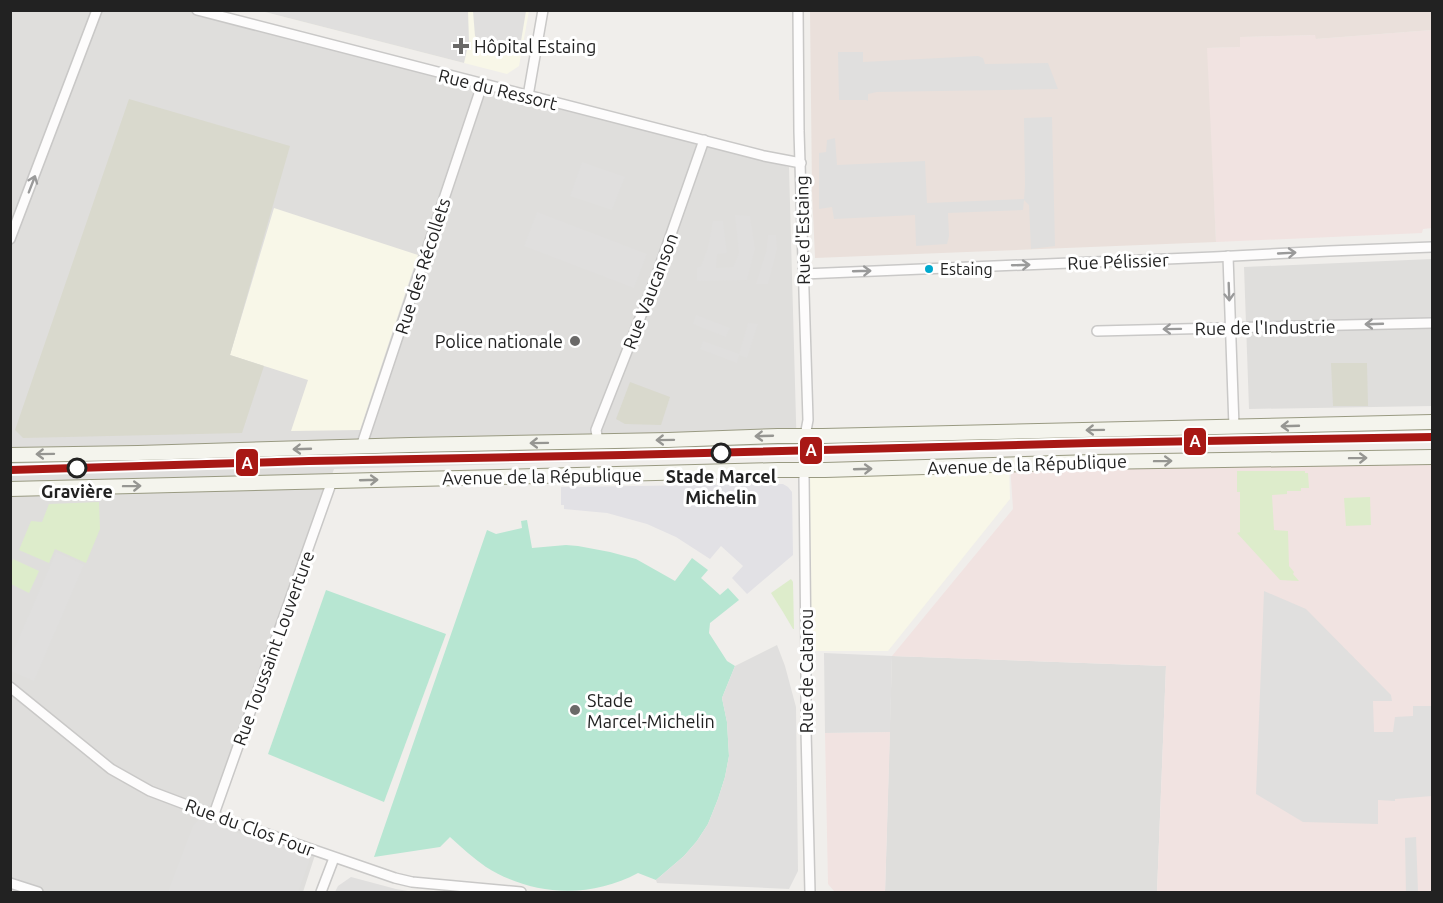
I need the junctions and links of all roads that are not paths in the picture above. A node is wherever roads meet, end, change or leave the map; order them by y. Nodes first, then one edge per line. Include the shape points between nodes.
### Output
1 (97, 10) edge
2 (197, 10) edge
3 (543, 10) edge
4 (798, 10) edge
5 (482, 85) junction
6 (528, 96) junction
7 (704, 141) junction
8 (801, 163) junction
9 (10, 239) edge
10 (1432, 247) edge
11 (1228, 256) junction
12 (803, 274) junction
13 (1432, 323) edge
14 (1230, 328) junction
15 (1097, 331) dead end
16 (1432, 422) edge
17 (1234, 427) junction
18 (598, 441) junction
19 (805, 443) junction
20 (361, 447) junction
21 (10, 455) edge
22 (1432, 457) edge
23 (805, 470) junction
24 (332, 481) junction
25 (10, 489) edge
26 (10, 687) edge
27 (214, 814) junction
28 (334, 858) junction
29 (10, 884) edge
30 (37, 892) edge
31 (321, 892) edge
32 (521, 892) edge
33 (810, 892) edge

9 -> 1 street
2 - 5 street, Rue du Ressort
3 - 6 street
4 - 8 street, Rue d'Estaing
5 - 6 street, Rue du Ressort
5 - 20 street, Rue des Récollets
6 - 7 street, Rue du Ressort
7 - 8 street, Rue du Ressort
7 - 18 street, Rue Vaucanson via 596,429
8 - 12 street, Rue d'Estaing
11 -> 10 street, Rue Pélissier
12 -> 11 street, Rue Pélissier
11 -> 14 street
12 - 19 street, Rue d'Estaing via 808,420
13 -> 14 street, Rue de l'Industrie
14 -> 15 street, Rue de l'Industrie
14 - 17 street
16 -> 17 main road, Avenue de la République
17 -> 19 main road, Avenue de la République
19 -> 18 main road, Avenue de la République
18 -> 20 main road, Avenue de la République
19 - 23 street, Rue de Catarou
20 -> 21 main road, Avenue de la République
23 -> 22 main road, Avenue de la République
24 -> 23 main road, Avenue de la République
23 - 33 street, Rue de Catarou
25 -> 24 main road, Avenue de la République
24 - 27 street, Rue Toussaint Louverture
26 - 27 street, Rue du Clos Four via 111,769 150,791
27 - 28 street, Rue du Clos Four
28 - 31 street
28 - 32 street, Rue du Clos Four via 412,882
29 - 30 street

